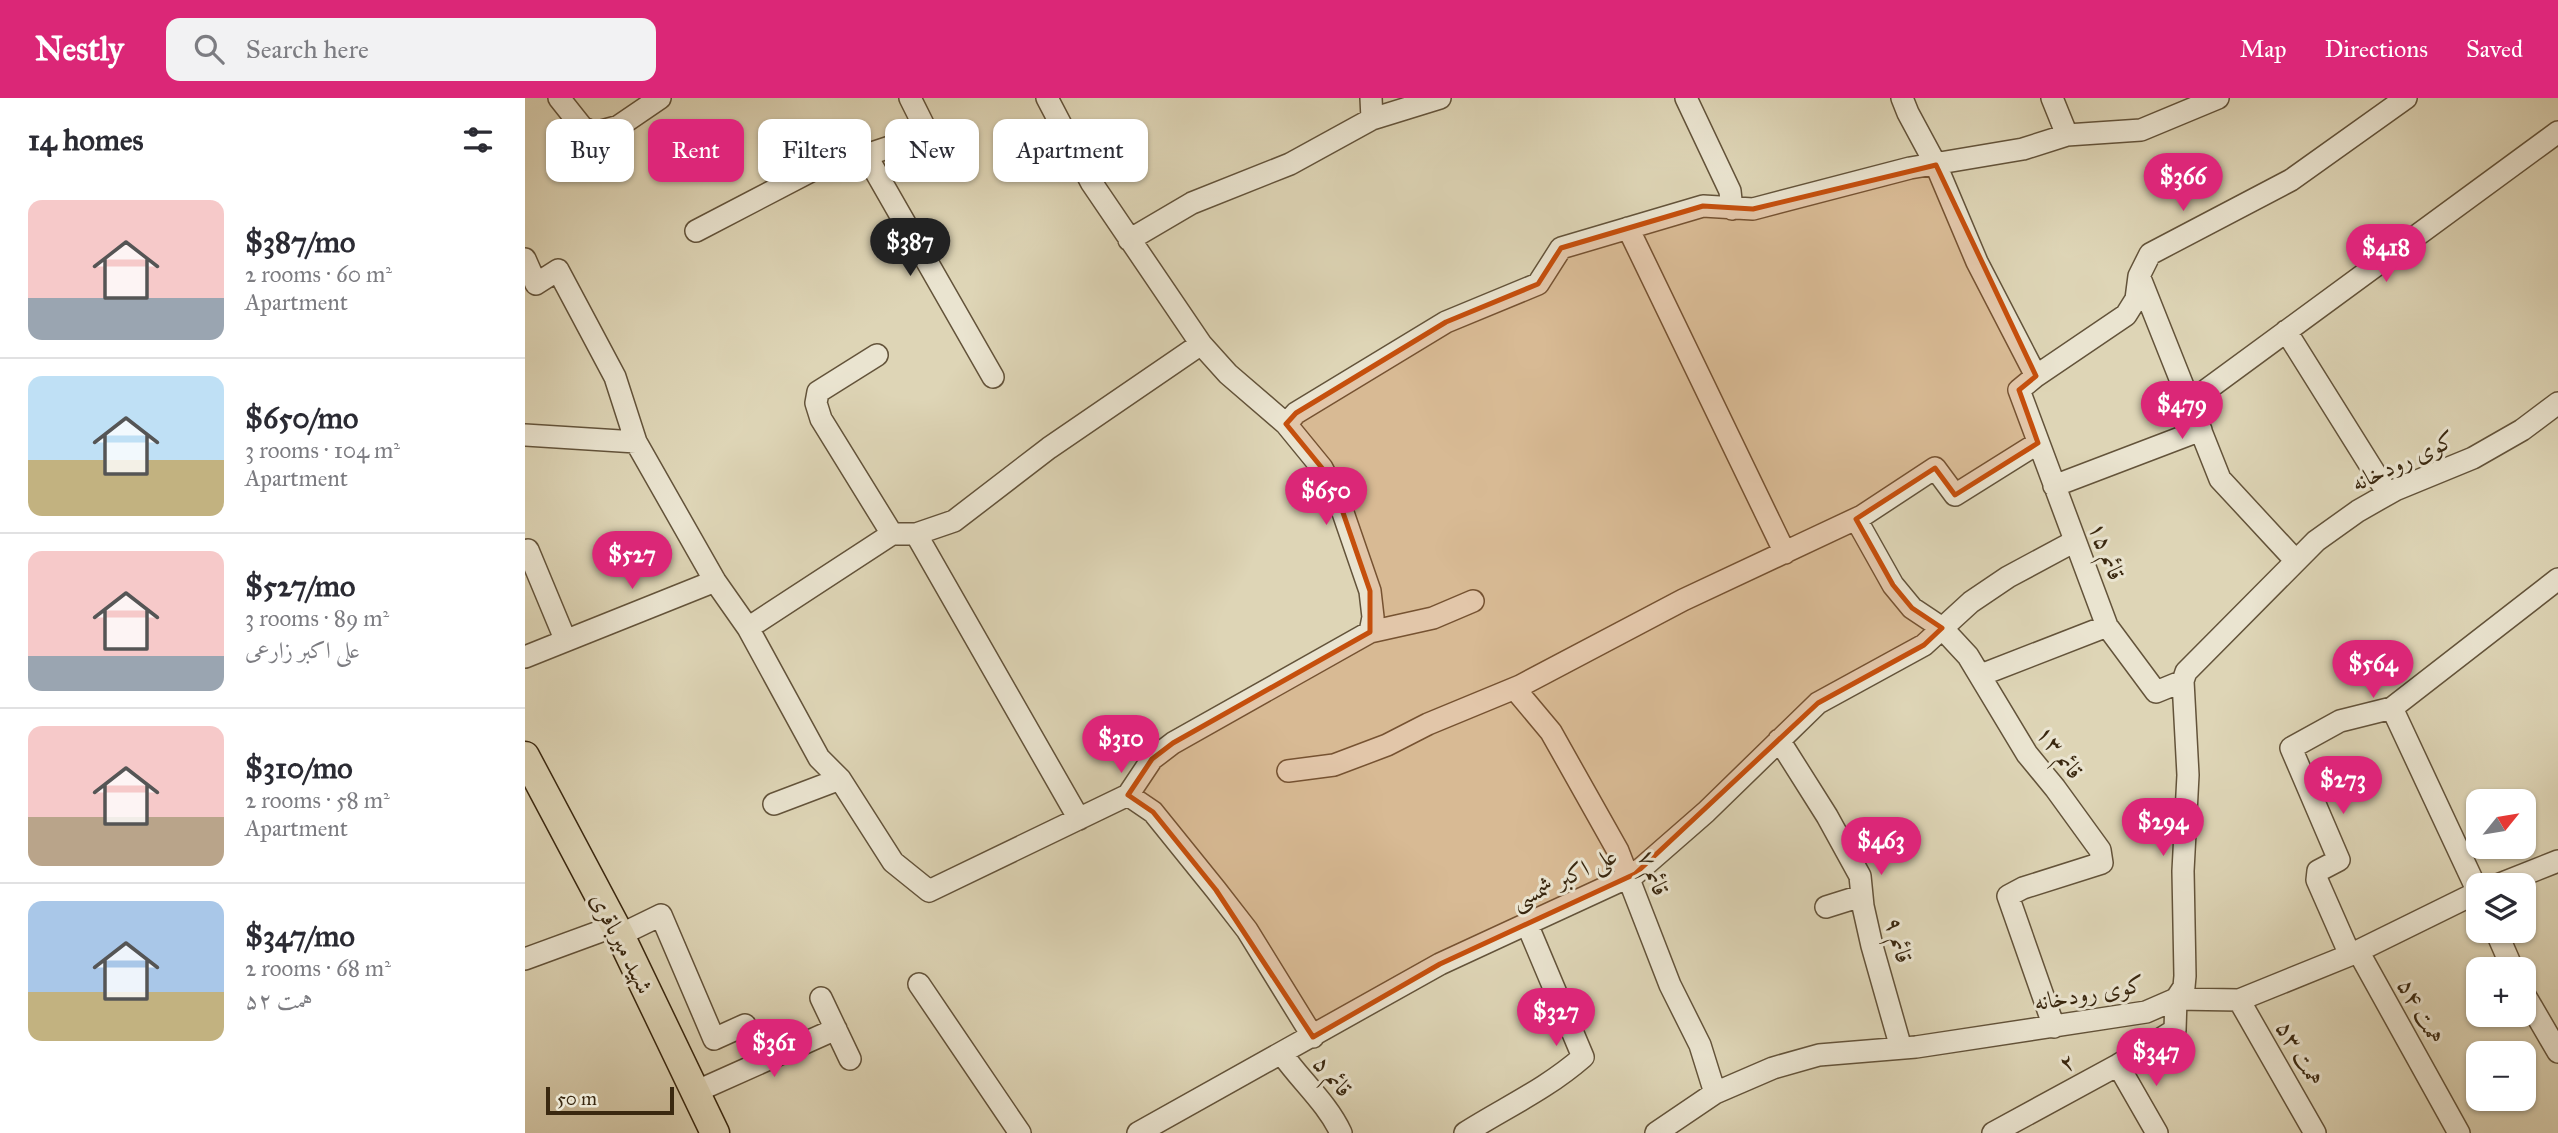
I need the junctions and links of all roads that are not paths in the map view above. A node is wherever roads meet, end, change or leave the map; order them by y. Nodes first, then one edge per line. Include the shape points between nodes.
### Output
1 (559, 98) edge
2 (660, 98) edge
3 (910, 98) edge
4 (1047, 98) edge
5 (1440, 98) edge
6 (1685, 98) edge
7 (1902, 98) edge
8 (2052, 98) edge
9 (2218, 98) edge
10 (2406, 98) edge
11 (1371, 109) edge
12 (2558, 132) edge
13 (2067, 135) junction
14 (871, 153) edge
15 (871, 164) edge
16 (1936, 165) junction
17 (791, 182) edge
18 (1732, 209) junction
19 (1628, 228) junction
20 (696, 231) dead end
21 (1129, 240) junction
22 (525, 259) edge
23 (2139, 276) junction
24 (2285, 331) junction
25 (1201, 344) junction
26 (877, 355) dead end
27 (2036, 376) junction
28 (993, 377) dead end
29 (2190, 402) junction
30 (2558, 403) edge
31 (1286, 424) junction
32 (2201, 430) junction
33 (525, 435) edge
34 (636, 442) junction
35 (2038, 443) junction
36 (2055, 486) junction
37 (2388, 494) junction
38 (1856, 519) junction
39 (893, 534) junction
40 (916, 534) junction
41 (2075, 541) junction
42 (528, 550) dead end
43 (1785, 553) junction
44 (2296, 561) junction
45 (2558, 579) edge
46 (715, 581) junction
47 (1473, 601) dead end
48 (2107, 626) junction
49 (748, 628) junction
50 (1942, 628) junction
51 (1370, 632) junction
52 (565, 639) junction
53 (525, 657) edge
54 (1980, 675) junction
55 (2183, 681) junction
56 (1515, 689) junction
57 (2392, 708) junction
58 (1779, 740) junction
59 (525, 756) edge
60 (1288, 771) dead end
61 (840, 779) junction
62 (1128, 795) junction
63 (774, 804) dead end
64 (1079, 819) junction
65 (2558, 861) edge
66 (2469, 873) edge
67 (2528, 873) edge
68 (1629, 877) junction
69 (1861, 896) junction
70 (2466, 898) edge
71 (1826, 908) dead end
72 (1527, 924) junction
73 (618, 931) junction
74 (2354, 953) junction
75 (525, 959) edge
76 (919, 984) dead end
77 (821, 998) dead end
78 (2176, 999) junction
79 (2239, 1000) junction
80 (2536, 1014) edge
81 (745, 1024) dead end
82 (2054, 1027) junction
83 (836, 1028) junction
84 (1313, 1037) junction
85 (1901, 1048) junction
86 (2558, 1052) edge
87 (1282, 1054) junction
88 (850, 1059) dead end
89 (2118, 1065) junction
90 (695, 1092) junction
91 (1715, 1093) junction
92 (1999, 1131) edge
93 (715, 1133) edge
94 (1020, 1133) edge
95 (1138, 1133) edge
96 (1341, 1133) edge
97 (1465, 1133) edge
98 (1656, 1133) edge
99 (2157, 1133) edge
100 (2315, 1133) edge
101 (2459, 1133) edge

1 - 2 street via 582,127 594,134 619,126
3 - 14 street via 926,130 920,138
4 - 21 street via 1091,183
5 - 11 street
6 - 18 street via 1730,191
7 - 16 street
8 - 13 street
9 - 13 street via 2141,130
10 - 23 street via 2291,180 2150,254
11 - 21 street via 1290,164 1192,203
12 - 24 street
13 - 16 street via 2022,149
15 - 28 street
16 - 18 street via 1753,209
16 - 27 street via 1977,262
17 - 20 street
18 - 19 street via 1703,206
19 - 31 street via 1560,248 1538,284 1446,322 1296,413
19 - 43 street
21 - 25 street
22 - 34 street via 536,284 558,270 615,377
23 - 27 street via 2136,299 2126,315
23 - 29 street
24 - 29 street
24 - 37 street
25 - 31 street
25 - 40 street via 954,521
26 - 39 street via 818,393 815,403
27 - 35 street, قائم ۱۵ via 2019,390
29 - 32 street
30 - 37 street, کوی رودخانه via 2473,458
31 - 51 street via 1322,468 1339,501 1370,591
32 - 36 street
32 - 44 street via 2220,479
33 - 34 street
34 - 46 street
35 - 36 street, قائم ۱۵
35 - 38 street via 1955,495 1935,468
36 - 41 street, قائم ۱۵
37 - 44 street, کوی رودخانه via 2316,541
38 - 43 street
38 - 50 street, قائم ۱۳ via 1893,585 1912,608
39 - 40 street
39 - 49 street
40 - 64 street
41 - 48 street, قائم ۱۵
41 - 50 street, علی اکبر شمسی via 2008,577
42 - 52 street
43 - 56 street via 1683,600
44 - 55 street, کوی رودخانه via 2186,672
45 - 57 street
46 - 49 street
46 - 52 street
47 - 51 street via 1433,618
48 - 54 street
48 - 55 street, قائم ۱۵ via 2156,692
49 - 61 street via 819,758
50 - 54 street, قائم ۱۳
50 - 58 street, علی اکبر شمسی via 1924,645 1818,702
51 - 62 street via 1173,743 1152,759
52 - 53 street
54 - 82 street, قائم ۱۳ via 2027,754 2100,850 2102,863 2008,896
55 - 78 street, کوی رودخانه via 2188,775 2183,871 2185,976
56 - 60 street via 1334,765
56 - 68 street, قائم ۷ via 1551,732
57 - 66 street
57 - 74 street, همت ۵۴ via 2340,721 2291,748 2339,860 2318,871 2317,880
58 - 68 street, علی اکبر شمسی via 1706,812
58 - 69 street, قائم ۹ via 1860,876
59 - 73 main road, شهید میرباقری
61 - 63 street
61 - 64 street via 893,862 929,891
62 - 64 street
62 - 84 street via 1153,813 1232,910
65 - 67 street
68 - 72 street, علی اکبر شمسی
68 - 91 street, قائم ۷ via 1670,985 1700,1045
69 - 71 street
69 - 85 street, قائم ۹
70 - 74 street
72 - 84 street, علی اکبر شمسی via 1440,964
72 - 97 street via 1583,1058 1559,1079
73 - 75 street
73 - 81 street via 661,915 714,1039
73 - 90 main road, شهید میرباقری
74 - 79 street
74 - 101 street, همت ۵۴
76 - 94 street
77 - 83 street
78 - 79 street
78 - 82 street, کوی رودخانه via 2146,1012
78 - 89 street, ۲ via 2175,1030
79 - 100 street, همت ۵۳
80 - 86 street
82 - 85 street, کوی رودخانه
83 - 88 street
83 - 90 street
84 - 87 street, علی اکبر شمسی
85 - 91 street, کوی رودخانه via 1819,1055 1773,1068
87 - 95 street, علی اکبر شمسی
87 - 96 street, قائم ۵ via 1332,1115
89 - 92 street, ۲
89 - 99 street
90 - 93 main road, شهید میرباقری
91 - 98 street, کوی رودخانه

